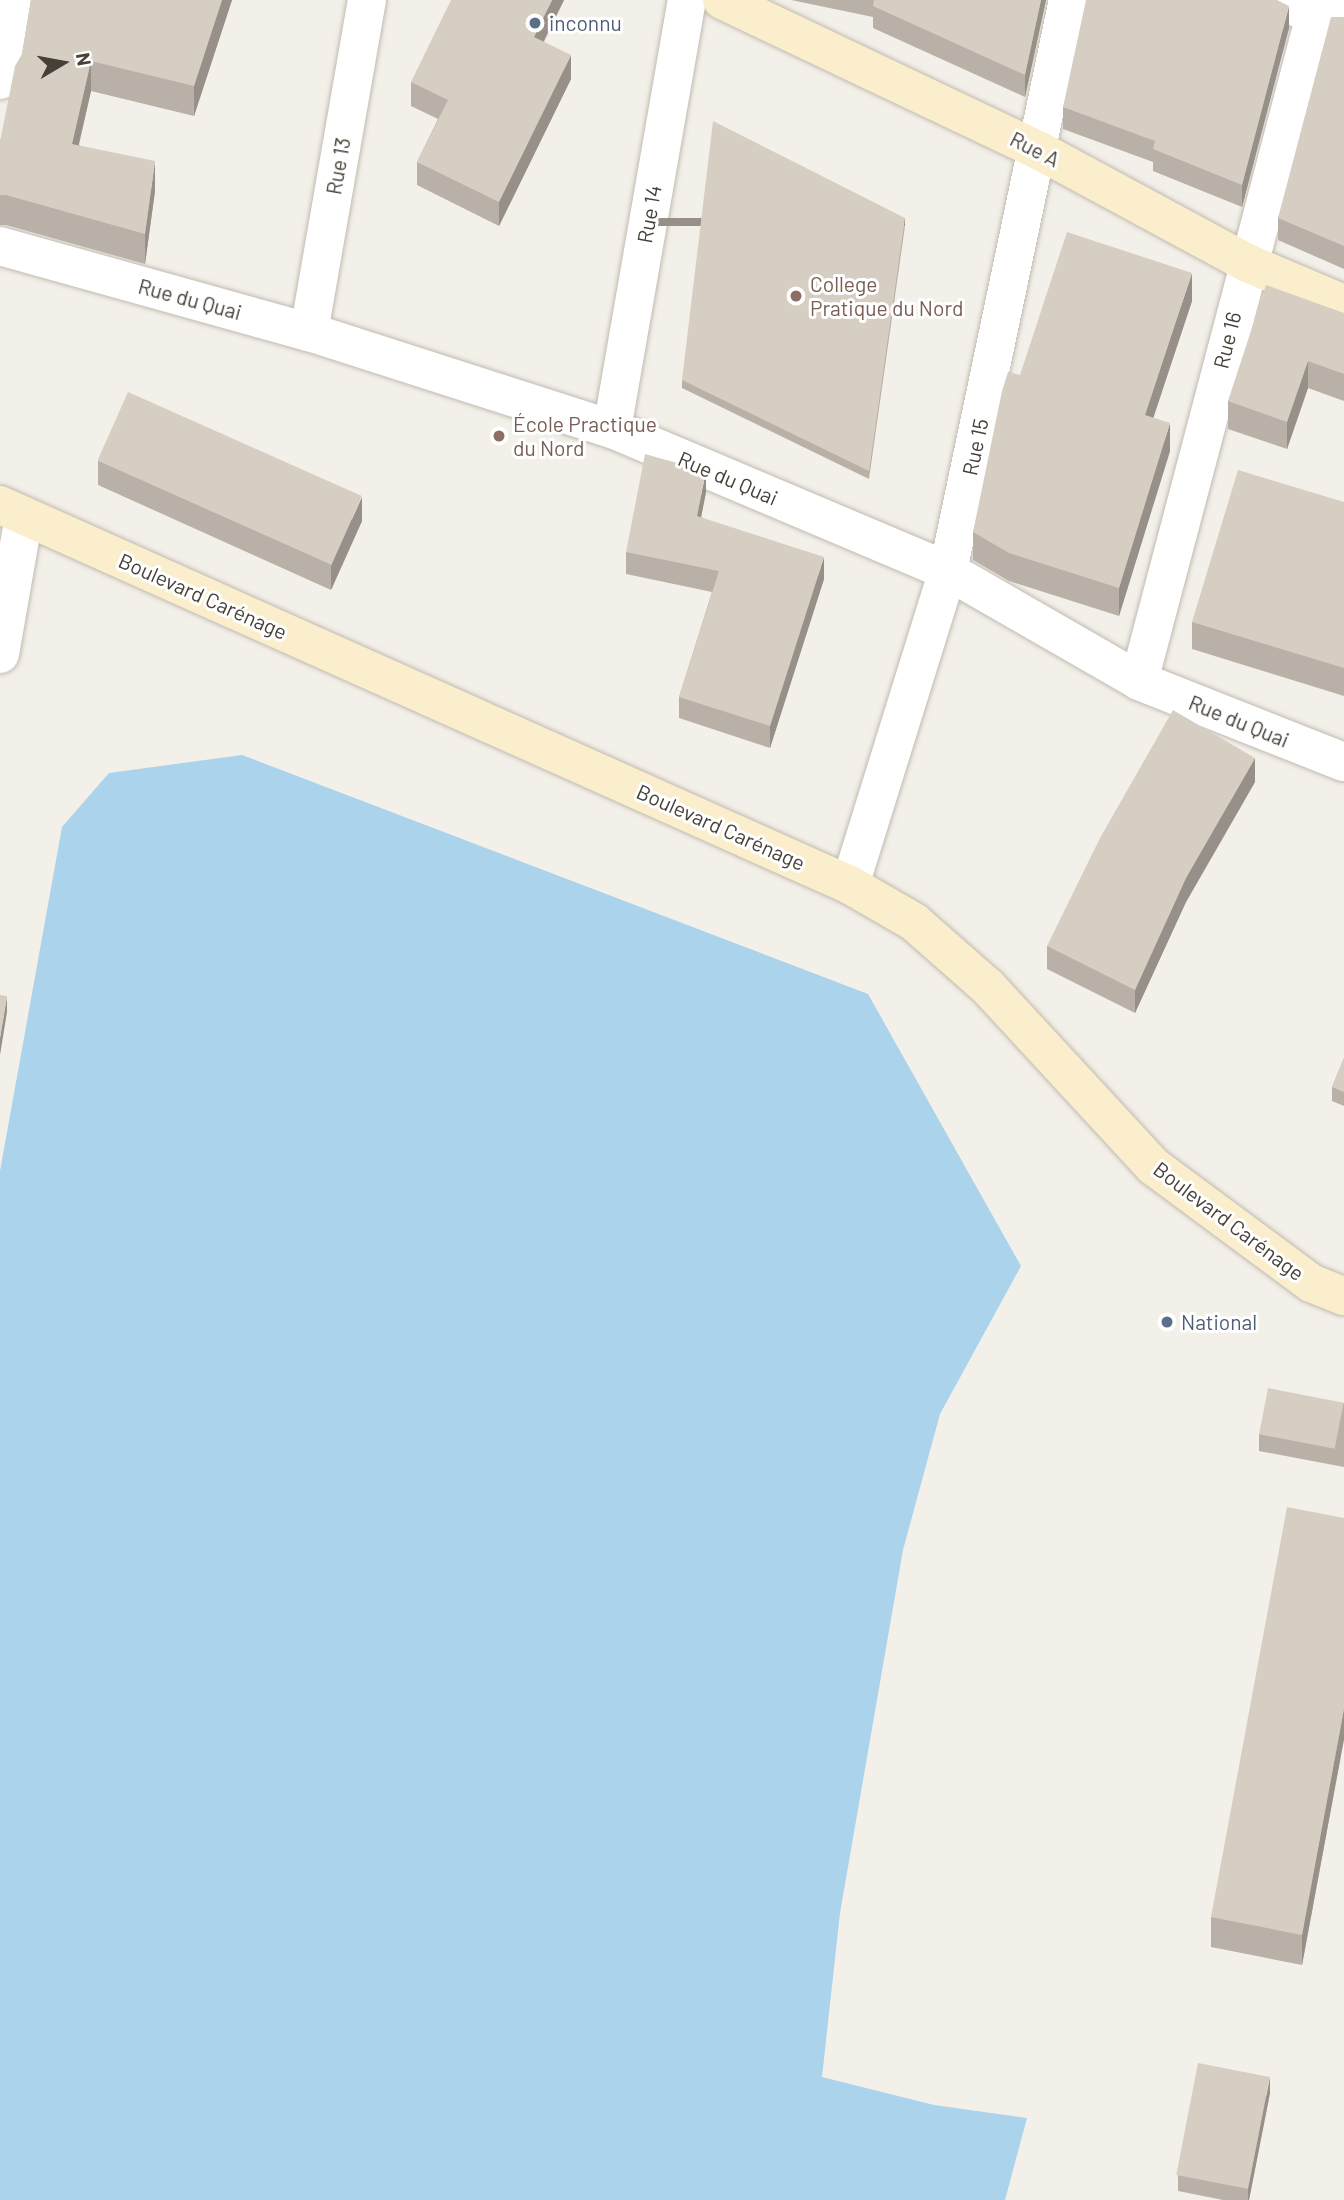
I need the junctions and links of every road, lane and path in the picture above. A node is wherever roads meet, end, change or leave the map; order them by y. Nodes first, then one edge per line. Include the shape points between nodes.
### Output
1 (15, 0) edge
2 (367, 0) edge
3 (687, 0) edge
4 (722, 0) edge
5 (1068, 0) edge
6 (1278, 0) edge
7 (1327, 12) edge
8 (0, 80) edge
9 (1040, 150) junction
10 (0, 246) edge
11 (1247, 263) junction
12 (1344, 304) edge
13 (309, 332) junction
14 (612, 429) junction
15 (12, 510) edge
16 (948, 571) junction
17 (0, 654) edge
18 (1139, 681) junction
19 (1344, 762) edge
20 (850, 885) junction
21 (1344, 1296) edge

1 - 8 street
2 - 13 street, Rue 13
3 - 14 street, Rue 14
4 - 9 street, Rue A
5 - 9 street, Rue 15
6 - 7 street
7 - 11 street, Rue 16
9 - 11 street, Rue A
9 - 16 street, Rue 15
10 - 13 street, Rue du Quai
11 - 12 street, Rue A
11 - 18 street, Rue 16
13 - 14 street, Rue du Quai
14 - 16 street, Rue du Quai
15 - 17 street
15 - 20 street, Boulevard Carénage
16 - 18 street, Rue du Quai
16 - 20 street, Rue 15
18 - 19 street, Rue du Quai
20 - 21 street, Boulevard Carénage via 914,922 988,987 1153,1166 1311,1283

